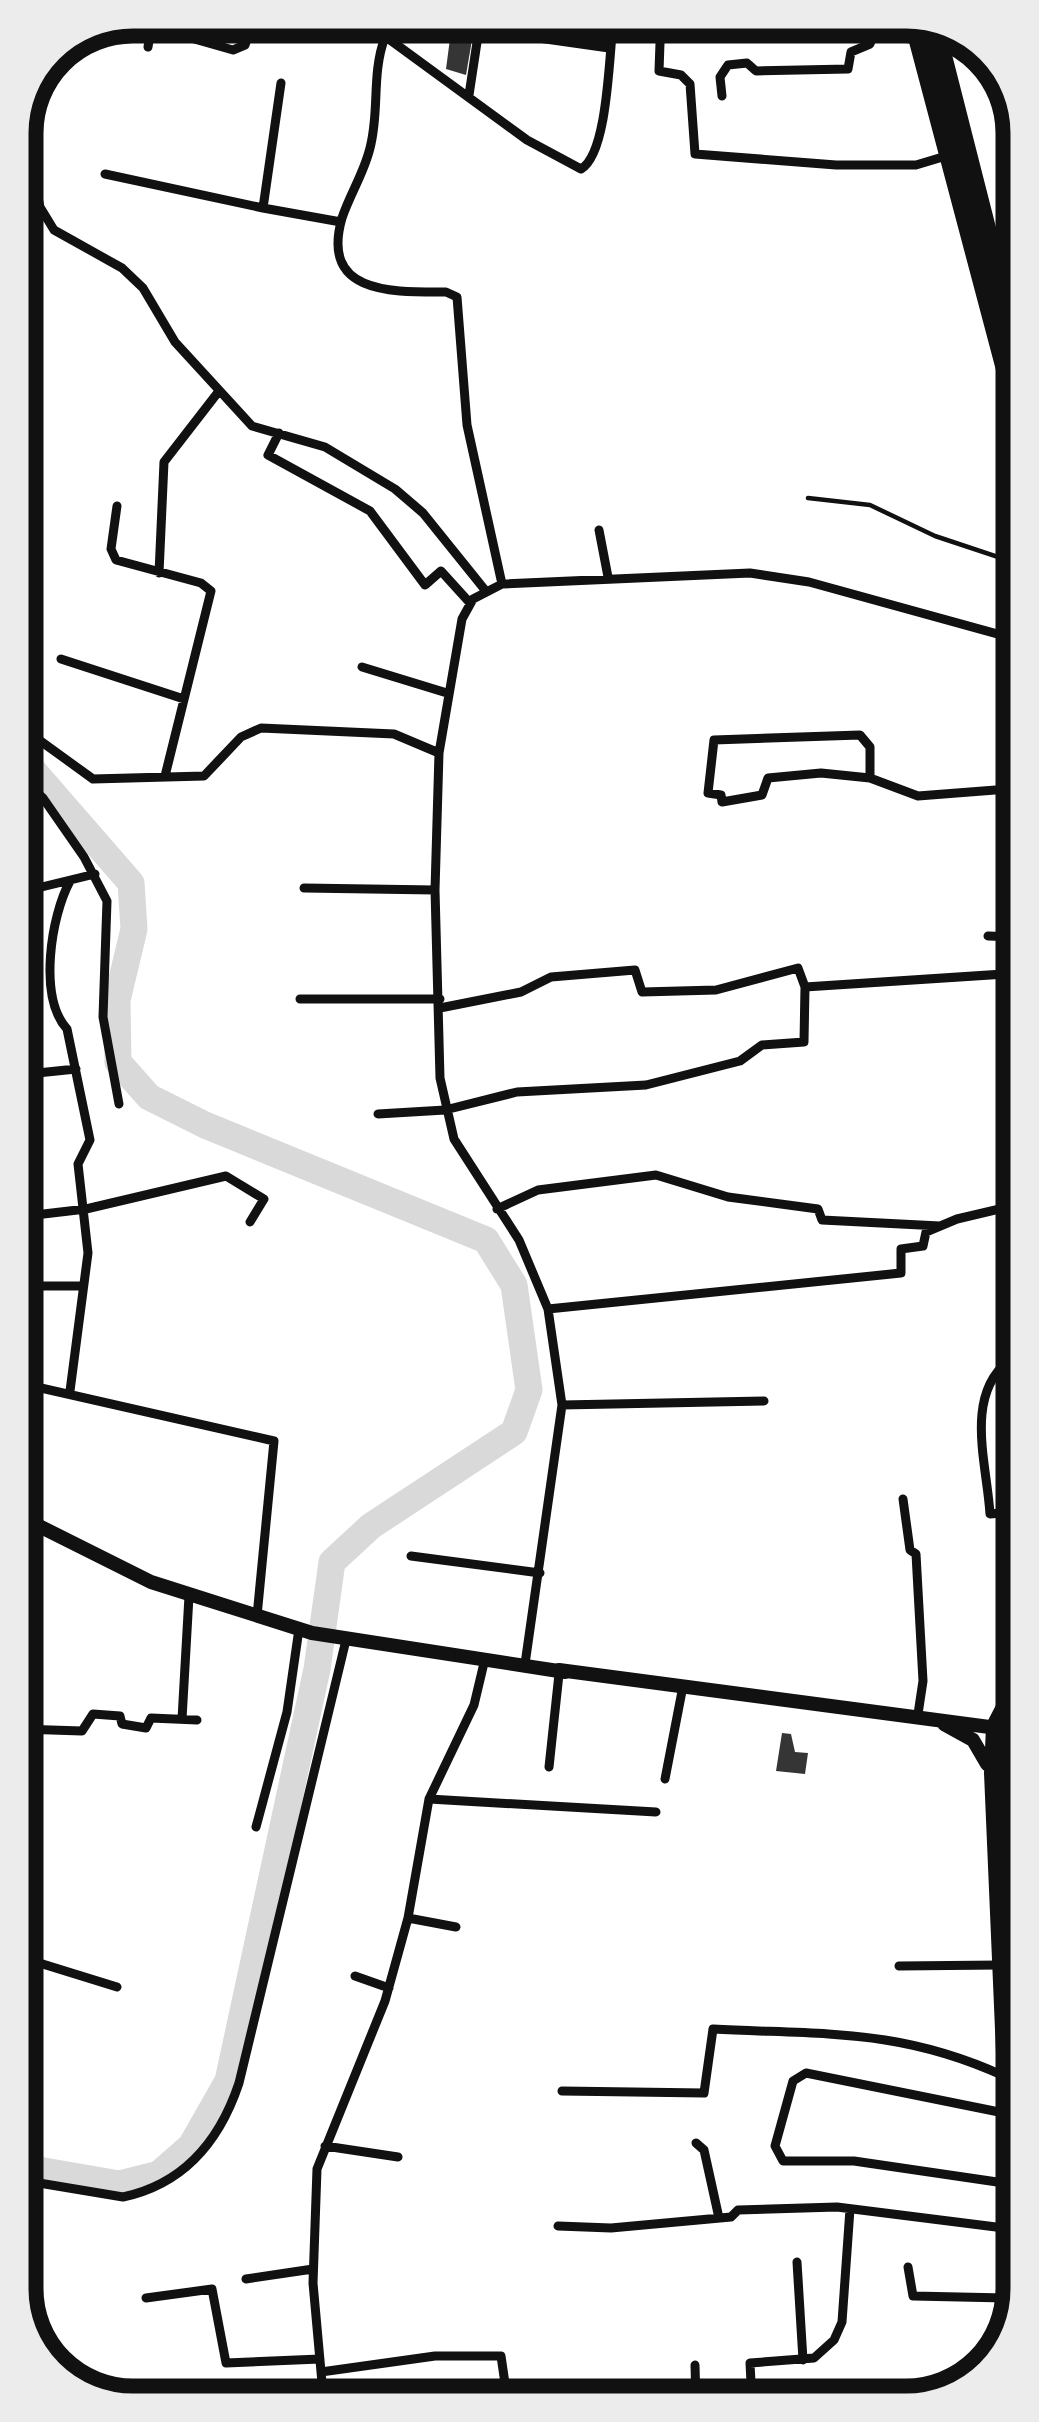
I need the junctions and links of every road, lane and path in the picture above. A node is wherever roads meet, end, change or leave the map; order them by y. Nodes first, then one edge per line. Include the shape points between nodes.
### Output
1 (531, 36) edge
2 (611, 36) edge
3 (660, 36) edge
4 (873, 36) edge
5 (915, 36) edge
6 (150, 37) edge
7 (190, 37) edge
8 (246, 37) edge
9 (385, 37) joint
10 (478, 37) edge
11 (927, 39) edge
12 (942, 43) edge
13 (148, 47) dead end
14 (610, 48) junction
15 (281, 83) dead end
16 (469, 95) junction
17 (722, 96) dead end
18 (946, 156) junction
19 (105, 174) dead end
20 (36, 189) edge
21 (263, 208) junction
22 (341, 222) junction
23 (1003, 283) edge
24 (1003, 329) edge
25 (1003, 373) edge
26 (219, 391) junction
27 (278, 434) junction
28 (808, 498) dead end
29 (117, 506) dead end
30 (598, 530) dead end
31 (1003, 559) edge
32 (159, 573) junction
33 (608, 577) junction
34 (502, 584) junction
35 (485, 590) junction
36 (470, 604) junction
37 (1003, 636) edge
38 (61, 659) dead end
39 (362, 667) dead end
40 (447, 693) junction
41 (184, 699) junction
42 (36, 738) edge
43 (439, 753) junction
44 (165, 776) junction
45 (870, 778) junction
46 (1003, 789) edge
47 (36, 792) edge
48 (95, 874) junction
49 (70, 881) junction
50 (304, 888) dead end
51 (36, 889) edge
52 (435, 890) junction
53 (988, 936) dead end
54 (1003, 936) edge
55 (1003, 974) edge
56 (805, 987) junction
57 (300, 999) dead end
58 (440, 1003) junction
59 (76, 1069) junction
60 (36, 1073) edge
61 (119, 1104) dead end
62 (446, 1110) junction
63 (378, 1114) dead end
64 (86, 1209) junction
65 (1003, 1209) edge
66 (497, 1213) junction
67 (36, 1215) edge
68 (250, 1222) dead end
69 (946, 1225) junction
70 (36, 1286) edge
71 (82, 1286) junction
72 (548, 1309) junction
73 (1003, 1369) edge
74 (36, 1386) edge
75 (70, 1391) junction
76 (764, 1402) dead end
77 (562, 1405) junction
78 (903, 1499) dead end
79 (1003, 1513) edge
80 (36, 1524) edge
81 (411, 1556) dead end
82 (540, 1574) junction
83 (189, 1596) junction
84 (257, 1616) junction
85 (305, 1631) junction
86 (343, 1640) junction
87 (480, 1662) junction
88 (525, 1664) junction
89 (562, 1673) junction
90 (682, 1686) junction
91 (738, 1693) junction
92 (1003, 1705) edge
93 (918, 1714) junction
94 (182, 1719) junction
95 (197, 1720) dead end
96 (992, 1726) junction
97 (1003, 1728) edge
98 (36, 1730) edge
99 (549, 1767) dead end
100 (991, 1773) junction
101 (665, 1779) dead end
102 (429, 1799) junction
103 (656, 1812) dead end
104 (256, 1827) dead end
105 (408, 1918) junction
106 (456, 1927) dead end
107 (36, 1962) edge
108 (1000, 1965) junction
109 (899, 1966) dead end
110 (355, 1976) dead end
111 (117, 1987) dead end
112 (389, 1988) junction
113 (1003, 2049) edge
114 (1003, 2077) edge
115 (562, 2092) dead end
116 (1003, 2113) edge
117 (696, 2143) dead end
118 (325, 2146) junction
119 (398, 2157) dead end
120 (36, 2182) edge
121 (1003, 2183) edge
122 (850, 2209) junction
123 (719, 2218) junction
124 (557, 2226) dead end
125 (1003, 2228) edge
126 (797, 2262) dead end
127 (908, 2267) dead end
128 (313, 2269) junction
129 (246, 2279) dead end
130 (146, 2298) dead end
131 (1002, 2298) edge
132 (320, 2359) junction
133 (805, 2359) junction
134 (695, 2366) dead end
135 (321, 2372) junction
136 (322, 2386) edge
137 (505, 2386) edge
138 (696, 2386) edge
139 (751, 2386) edge

1 - 14 street
2 - 14 street
3 - 18 street via 658,69 690,84 695,154 904,166
4 - 17 street via 851,52 848,69 728,64
5 - 18 main road
6 - 13 street
7 - 8 street via 241,49
9 - 16 street
9 - 22 street via 374,70 374,133
10 - 16 street
11 - 24 main road
12 - 23 main road
14 - 16 street via 586,167 527,140
15 - 21 street
18 - 25 main road
19 - 21 street
20 - 26 street via 54,230 122,268
21 - 22 street
22 - 34 street via 340,259 366,286 457,297 467,425
26 - 27 street via 252,425
26 - 32 street via 164,462
27 - 35 street via 325,447 395,489
27 - 36 street via 268,455 357,501 425,585 441,571
28 - 31 lane via 875,507
29 - 32 street via 113,557
30 - 33 street
32 - 41 street via 211,591
33 - 34 street
33 - 37 street via 750,573
34 - 35 street
35 - 36 street
36 - 40 street
38 - 41 street
39 - 40 street
40 - 43 street
41 - 44 street
42 - 44 street via 93,778
43 - 44 street via 394,734 261,728 238,739 206,776
43 - 52 street
45 - 45 street via 871,748 860,736 714,740 708,793 722,802 762,796 768,778 798,774
45 - 46 street via 910,795
47 - 48 street
48 - 49 street
48 - 61 street via 107,901 103,1017
49 - 51 street
49 - 59 street via 52,986
50 - 52 street
52 - 58 street
53 - 54 street
55 - 56 street
56 - 58 street via 798,968 713,990 642,992 634,970 550,977 521,992
56 - 62 street via 805,1041 762,1045 646,1085 518,1092
57 - 58 street
58 - 62 street
59 - 60 street
59 - 64 street via 91,1140 78,1164
62 - 63 street
62 - 66 street via 461,1154
64 - 67 street
64 - 68 street via 226,1176 264,1198
64 - 71 street
65 - 69 street
66 - 69 street via 538,1190 656,1175 728,1197 818,1209 822,1220
66 - 72 street via 519,1240
69 - 72 street via 926,1232 923,1246 901,1249 903,1273
70 - 71 street
71 - 75 street
72 - 77 street
73 - 79 street via 982,1402 990,1514
74 - 75 street
75 - 84 street via 274,1441
76 - 77 street
77 - 82 street
78 - 93 street via 923,1636
80 - 83 main road
81 - 82 street
82 - 88 street
83 - 84 main road
83 - 94 street
84 - 85 main road
85 - 86 main road
85 - 104 street
86 - 87 main road
86 - 120 street via 239,2083 218,2133 182,2173 137,2194
87 - 88 main road
87 - 89 main road
87 - 102 street via 474,1705
88 - 89 main road
89 - 90 main road
89 - 99 street
90 - 91 main road
90 - 101 street
91 - 93 main road
91 - 100 main road via 940,1723 973,1740
92 - 96 main road
93 - 96 main road
94 - 95 street
94 - 98 street via 148,1718 146,1728 93,1714 82,1731
96 - 97 main road
96 - 100 main road
100 - 108 main road
102 - 103 street
102 - 105 street
105 - 106 street
105 - 112 street
107 - 111 street
108 - 109 street
108 - 113 main road
110 - 112 street
112 - 118 street
114 - 115 street via 858,2032 713,2029 704,2093
116 - 121 street via 806,2074 793,2080 775,2146 783,2162 797,2165 854,2161
117 - 123 street
118 - 119 street
118 - 128 street via 313,2194
122 - 123 street via 738,2210
122 - 125 street
122 - 133 street via 839,2333
123 - 124 street
126 - 133 street
127 - 131 street via 913,2296
128 - 129 street
128 - 132 street
130 - 132 street via 214,2291 226,2362
132 - 135 street
133 - 139 street via 749,2365
134 - 138 street
135 - 136 street
135 - 137 street via 501,2356

